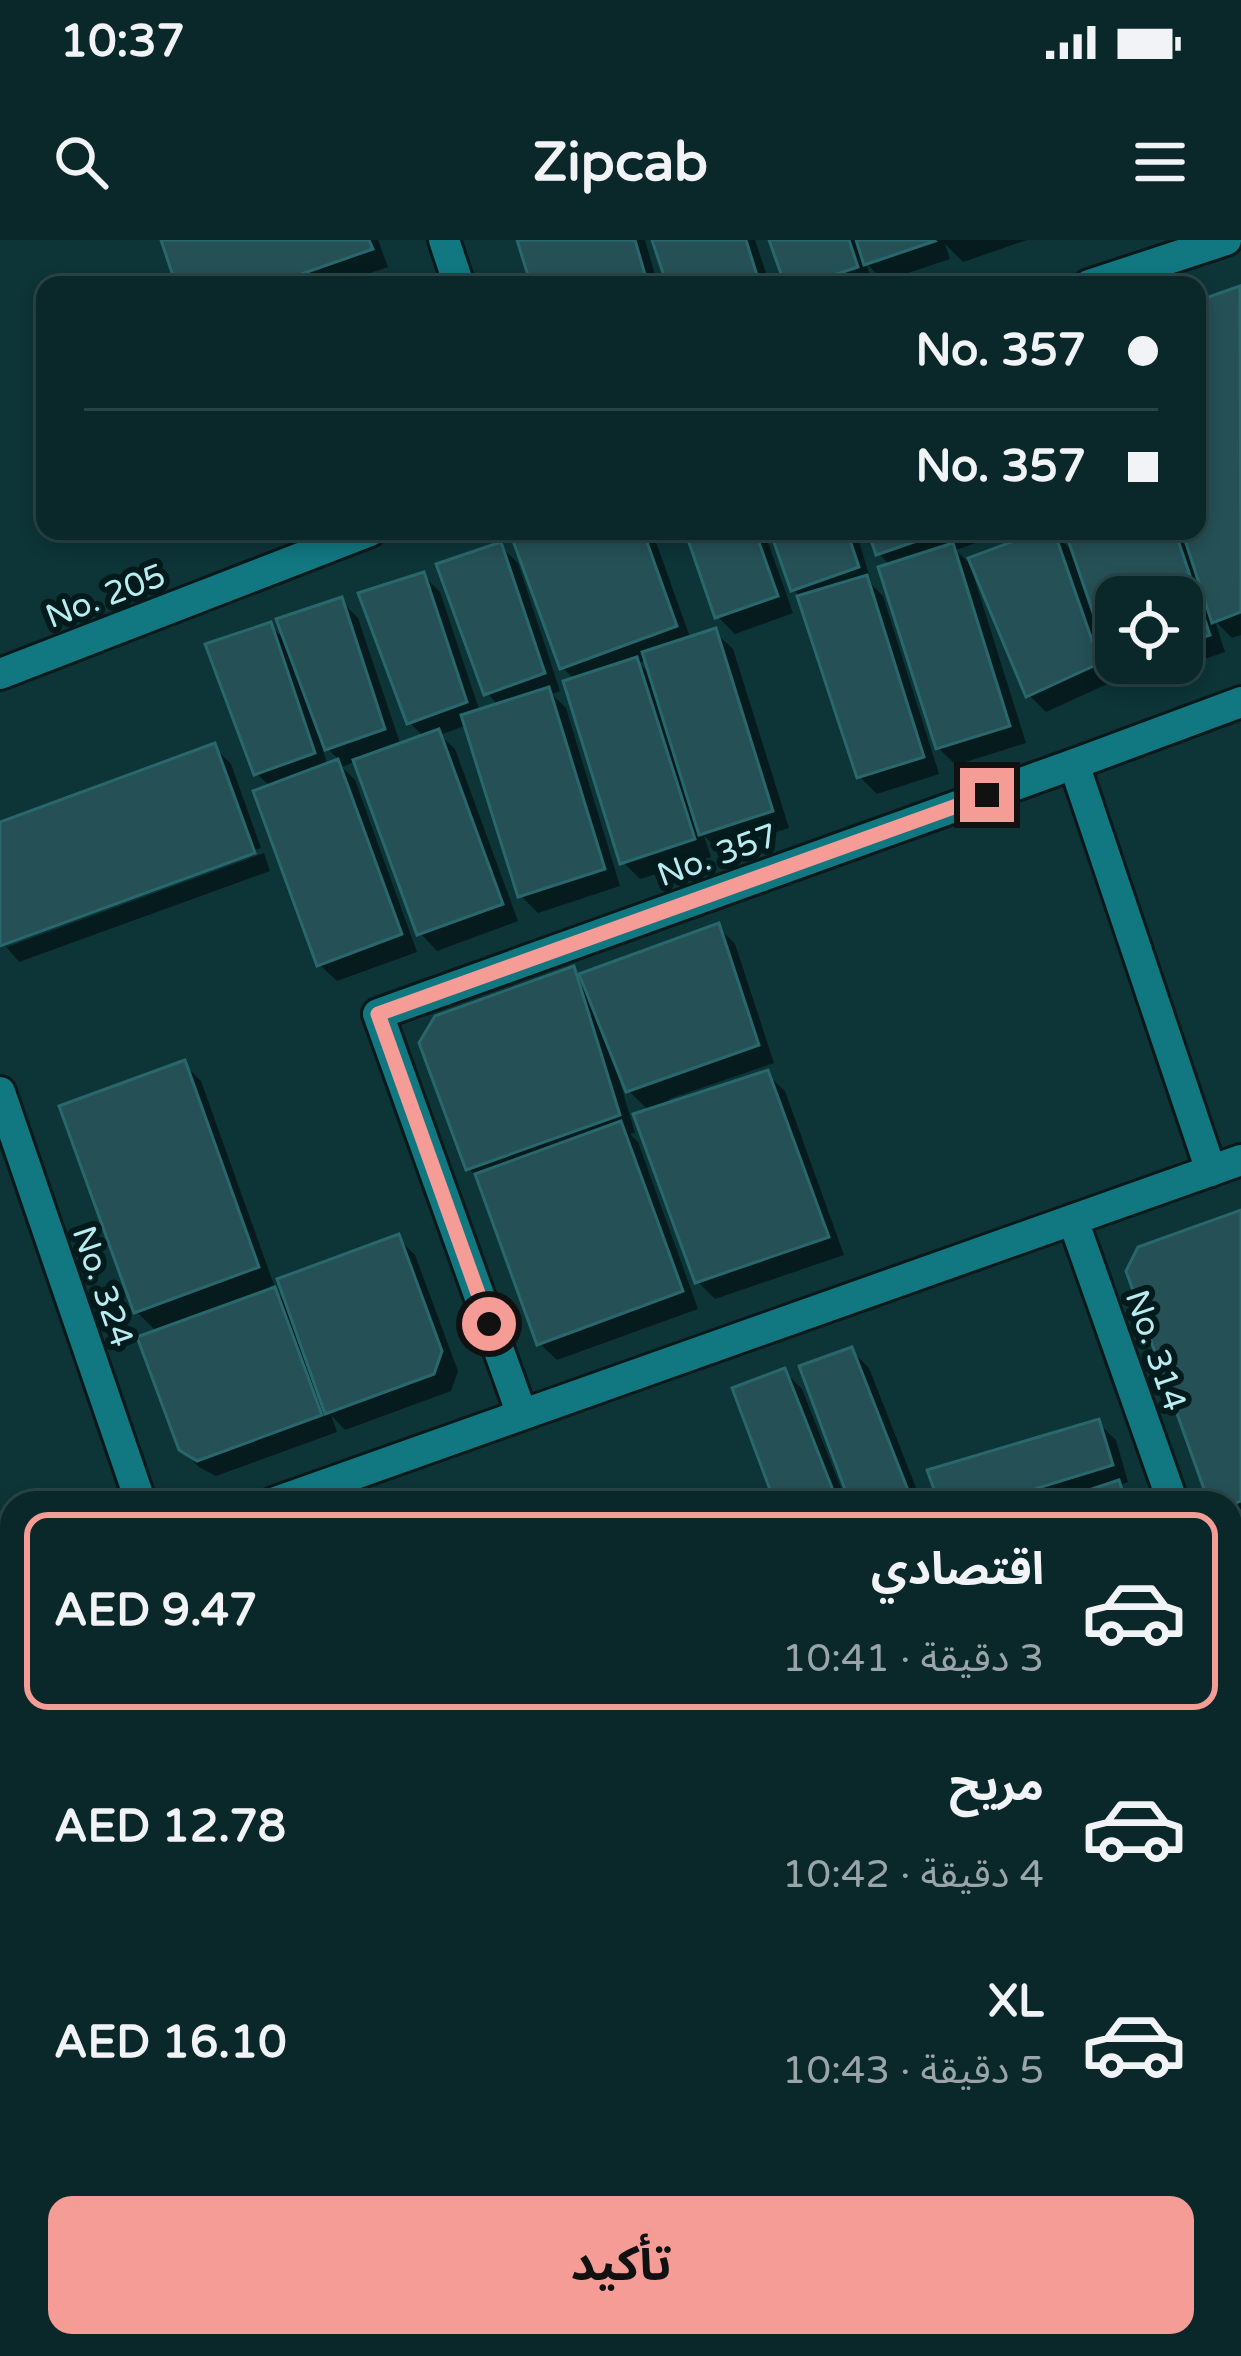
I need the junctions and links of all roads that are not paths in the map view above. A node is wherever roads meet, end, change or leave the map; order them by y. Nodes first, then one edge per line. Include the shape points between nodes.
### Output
1 (444, 240) edge
2 (1226, 240) edge
3 (456, 276) edge
4 (1116, 276) edge
5 (347, 540) edge
6 (0, 674) edge
7 (1241, 702) edge
8 (1074, 764) junction
9 (0, 1092) edge
10 (7, 1139) edge
11 (1241, 1160) edge
12 (1211, 1171) junction
13 (1073, 1220) junction
14 (521, 1412) junction
15 (137, 1491) edge
16 (306, 1491) edge
17 (1169, 1491) edge

1 - 3 street
2 - 4 street
5 - 6 street, No. 205
7 - 8 street
8 - 12 street
8 - 14 street, No. 357 via 378,1014
9 - 10 street, No. 324
10 - 15 street, No. 324
11 - 12 street
12 - 13 street
13 - 14 street
13 - 17 street, No. 314
14 - 16 street

